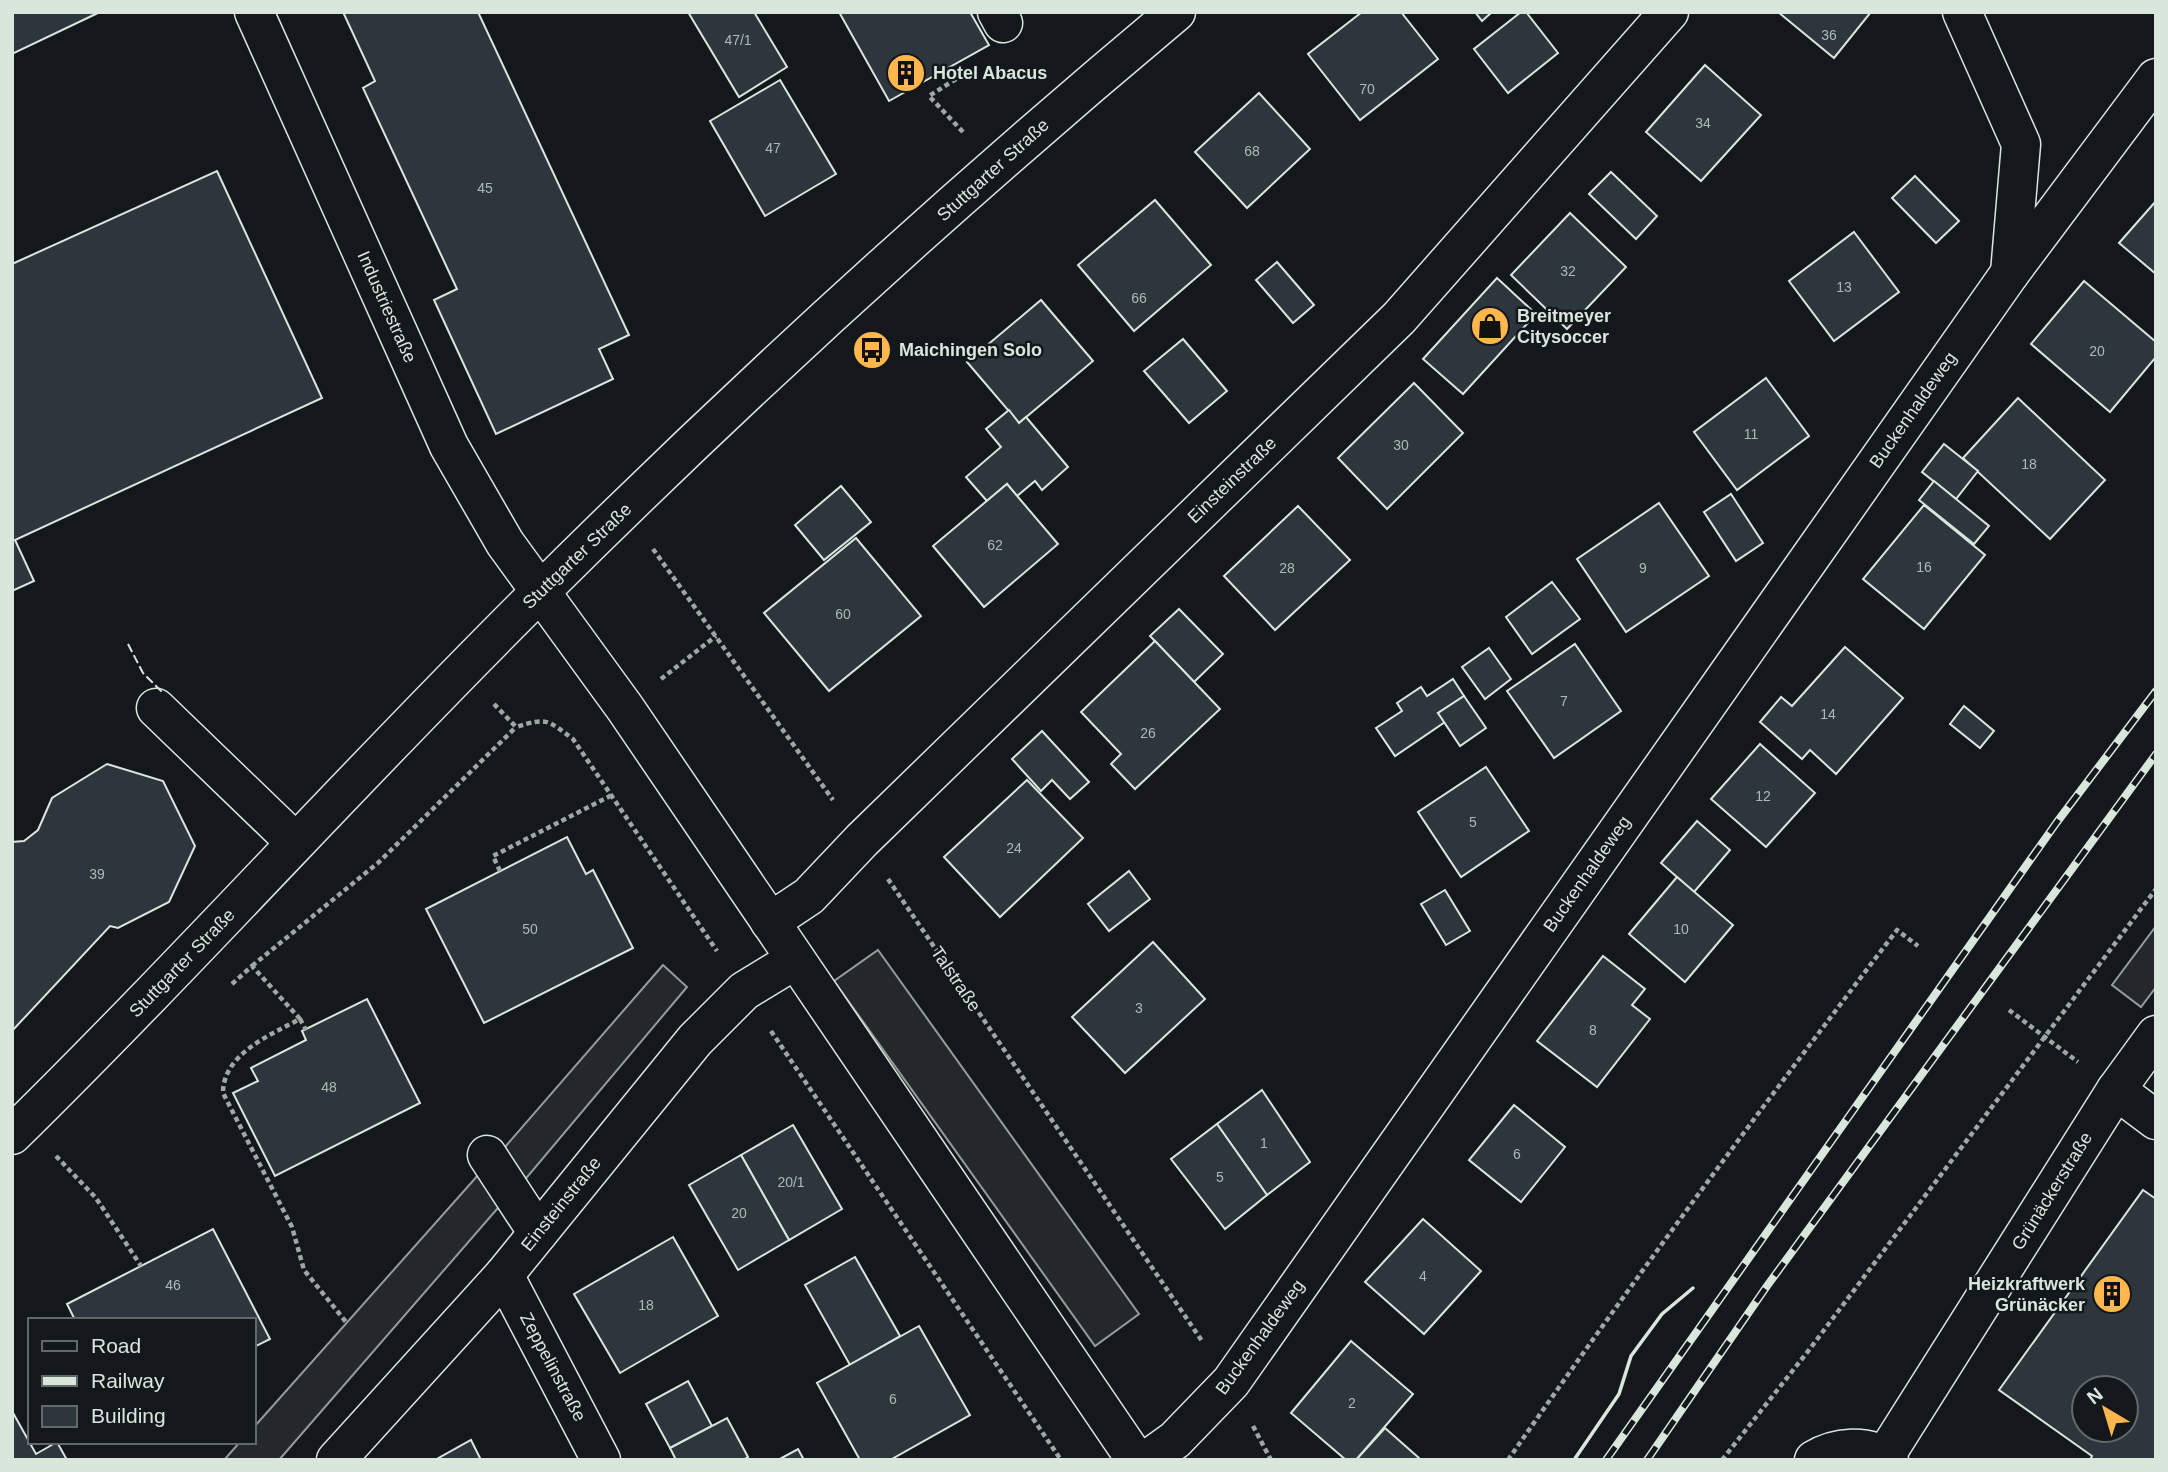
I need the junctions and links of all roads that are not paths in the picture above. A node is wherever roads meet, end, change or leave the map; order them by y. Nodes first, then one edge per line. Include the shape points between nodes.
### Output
1 (254, 12) edge
2 (1176, 12) edge
3 (1669, 12) edge
4 (1962, 12) edge
5 (2156, 78) edge
6 (2010, 273) junction
7 (541, 591) junction
8 (156, 708) dead end
9 (296, 842) junction
10 (770, 922) junction
11 (795, 960) junction
12 (2156, 1035) edge
13 (2116, 1090) junction
14 (2156, 1120) edge
15 (12, 1135) edge
16 (486, 1155) dead end
17 (538, 1233) junction
18 (504, 1275) junction
19 (1887, 1458) edge
20 (336, 1460) edge
21 (601, 1460) edge
22 (1136, 1460) edge
23 (1147, 1460) edge
24 (1814, 1460) edge

1 - 7 street, Industriestraße via 449,446 505,543
2 - 7 street, Stuttgarter Straße via 995,167 749,390
3 - 10 street, Einsteinstraße via 1399,318 809,896
4 - 6 street via 2021,145
5 - 6 street, Buckenhaldeweg
6 - 23 street, Buckenhaldeweg via 1231,1382 1175,1440
7 - 9 street, Stuttgarter Straße
7 - 10 street
8 - 9 street
9 - 15 street, Stuttgarter Straße
10 - 11 street
11 - 17 street, Einsteinstraße via 744,991 695,1040
11 - 22 street
12 - 13 street, Grünäckerstraße
13 - 14 street
13 - 19 street, Grünäckerstraße
16 - 17 street
17 - 18 street, Einsteinstraße
18 - 20 street, Einsteinstraße
18 - 21 street, Zeppelinstraße
19 - 24 street, Grünäckerstraße via 1857,1448 1828,1451

